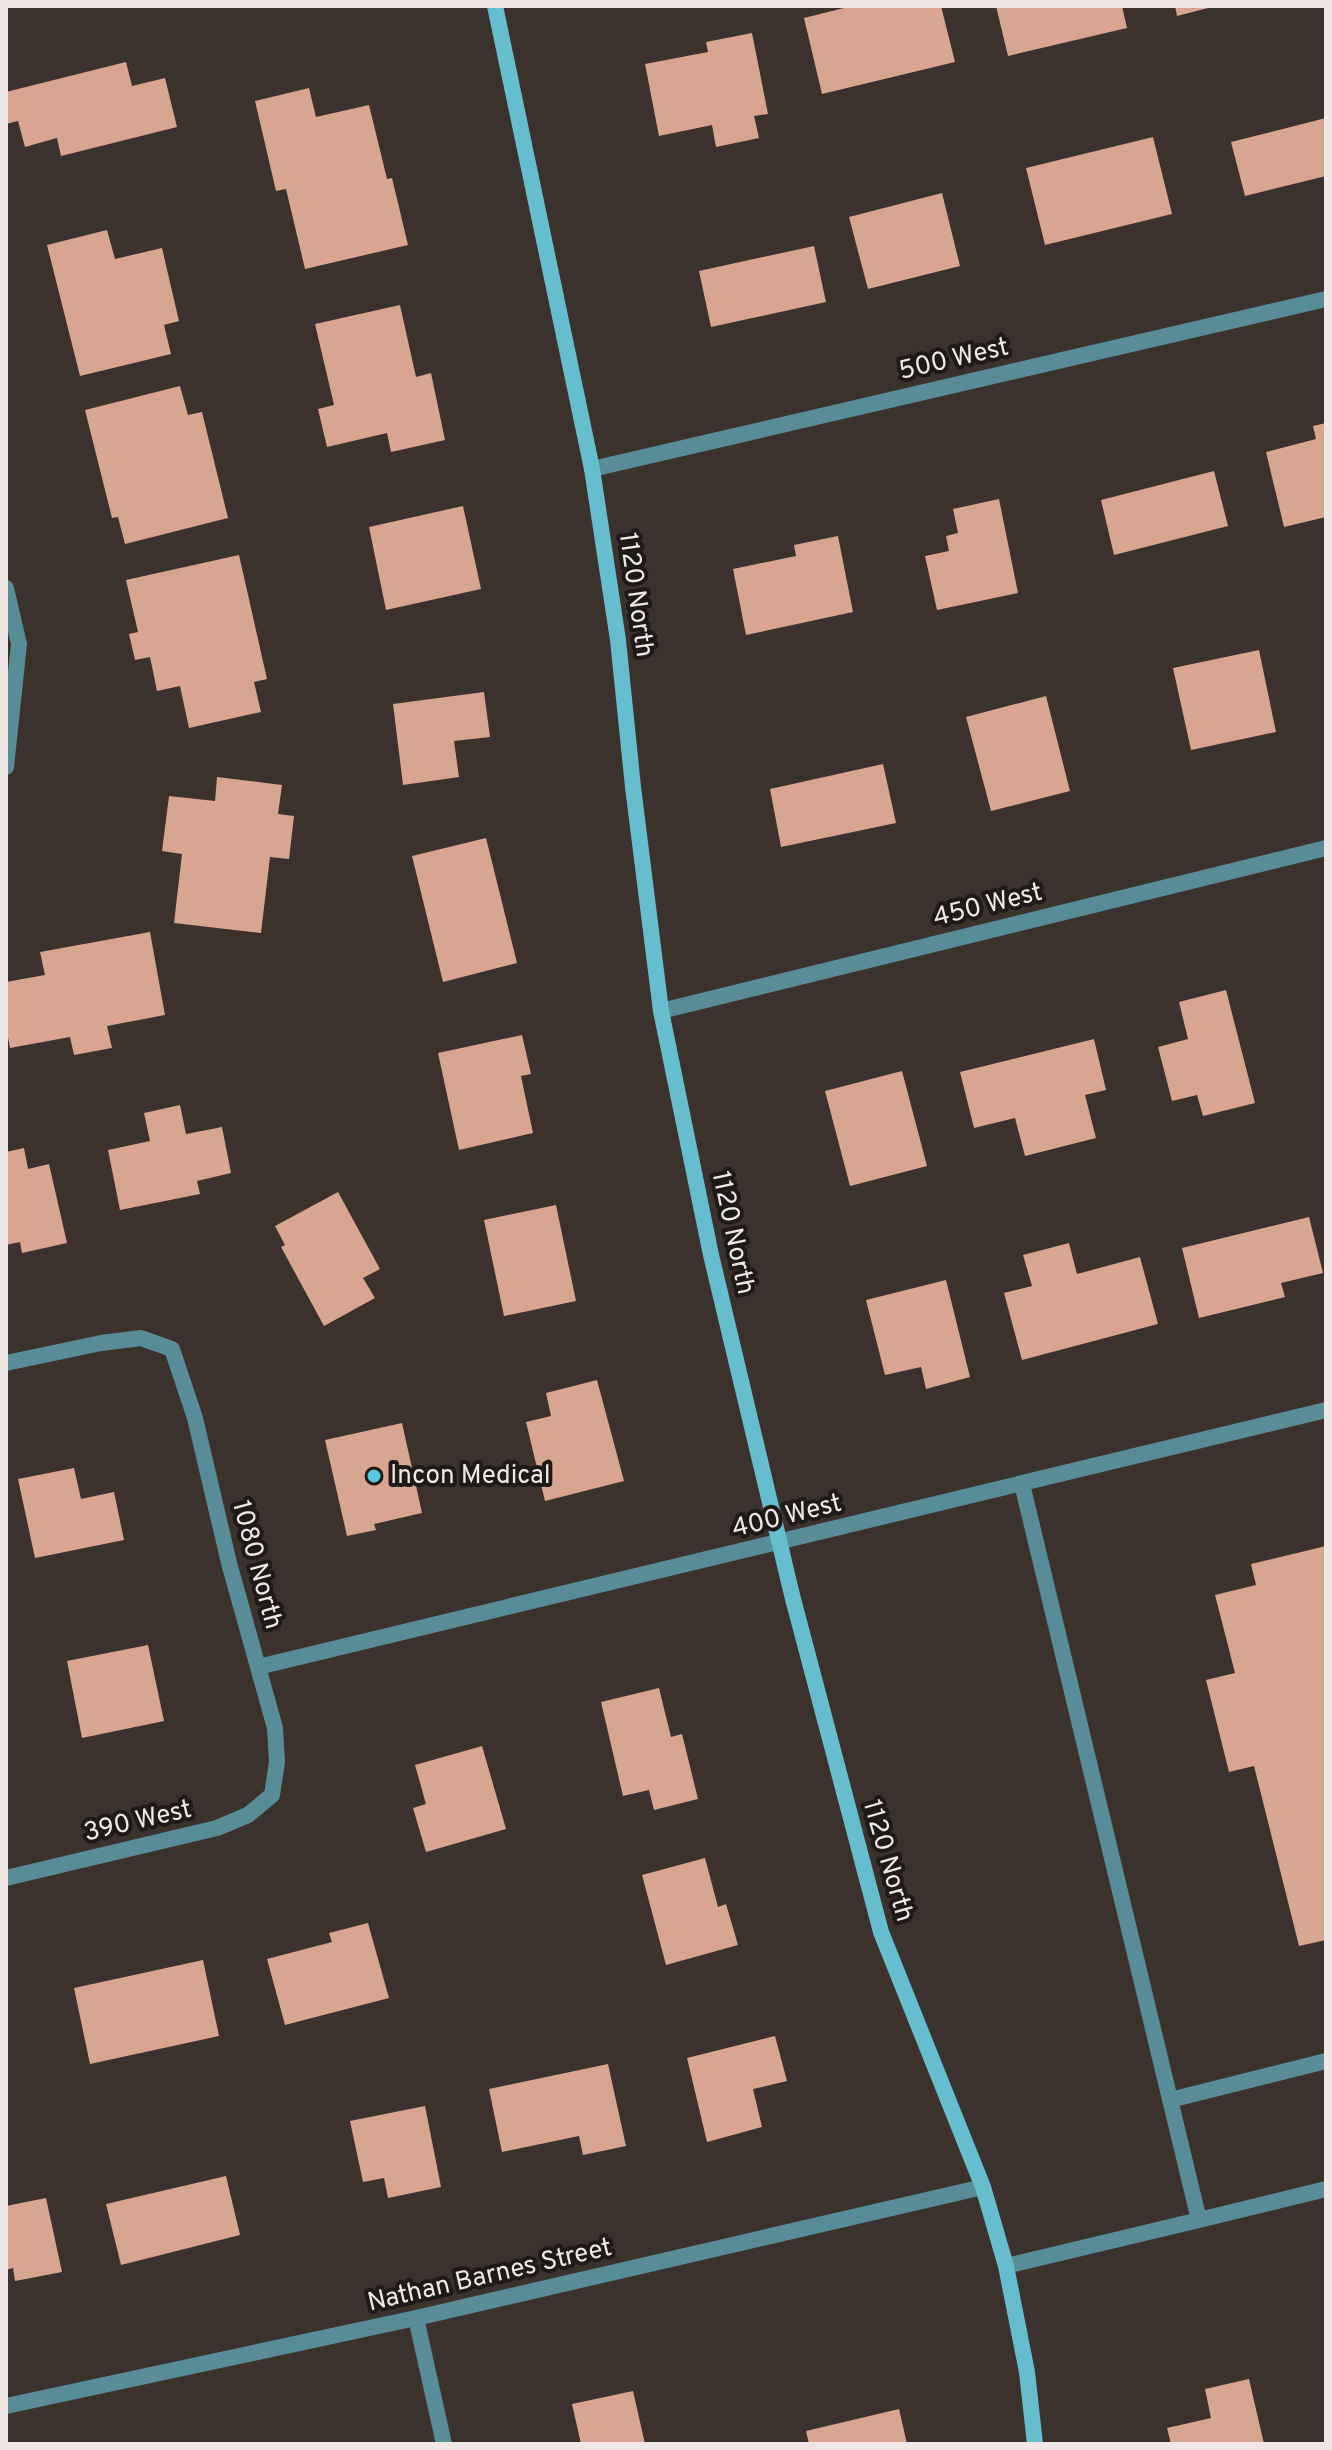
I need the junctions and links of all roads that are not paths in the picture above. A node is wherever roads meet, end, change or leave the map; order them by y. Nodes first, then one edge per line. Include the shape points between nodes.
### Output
1 (495, 6) edge
2 (1326, 299) edge
3 (592, 469) junction
4 (6, 588) edge
5 (6, 767) edge
6 (1326, 848) edge
7 (661, 1011) junction
8 (6, 1363) edge
9 (1326, 1410) edge
10 (1022, 1484) junction
11 (779, 1544) junction
12 (258, 1667) junction
13 (272, 1795) joint
14 (6, 1878) edge
15 (1326, 2061) edge
16 (1170, 2100) junction
17 (983, 2187) junction
18 (1326, 2189) edge
19 (1199, 2220) junction
20 (1006, 2266) junction
21 (416, 2318) junction
22 (6, 2406) edge
23 (444, 2444) edge
24 (1035, 2444) edge

1 - 3 street, 1120 North
2 - 3 street, 500 West
3 - 7 street, 1120 North via 618,640
4 - 5 street via 19,644
6 - 7 street, 450 West
7 - 11 street, 1120 North
8 - 12 street, 1080 North via 141,1338 172,1349 195,1418
9 - 10 street, 400 West
10 - 11 street, 400 West
10 - 16 street
11 - 12 street, 400 West
11 - 17 street, 1120 North via 881,1932
12 - 13 street, 1080 North via 275,1728
13 - 14 street, 390 West via 248,1815 217,1828
15 - 16 street
16 - 19 street
17 - 20 street, 1120 North
17 - 21 street, Nathan Barnes Street
18 - 19 street
19 - 20 street
20 - 24 street, 1120 North
21 - 22 street, Nathan Barnes Street
21 - 23 street

